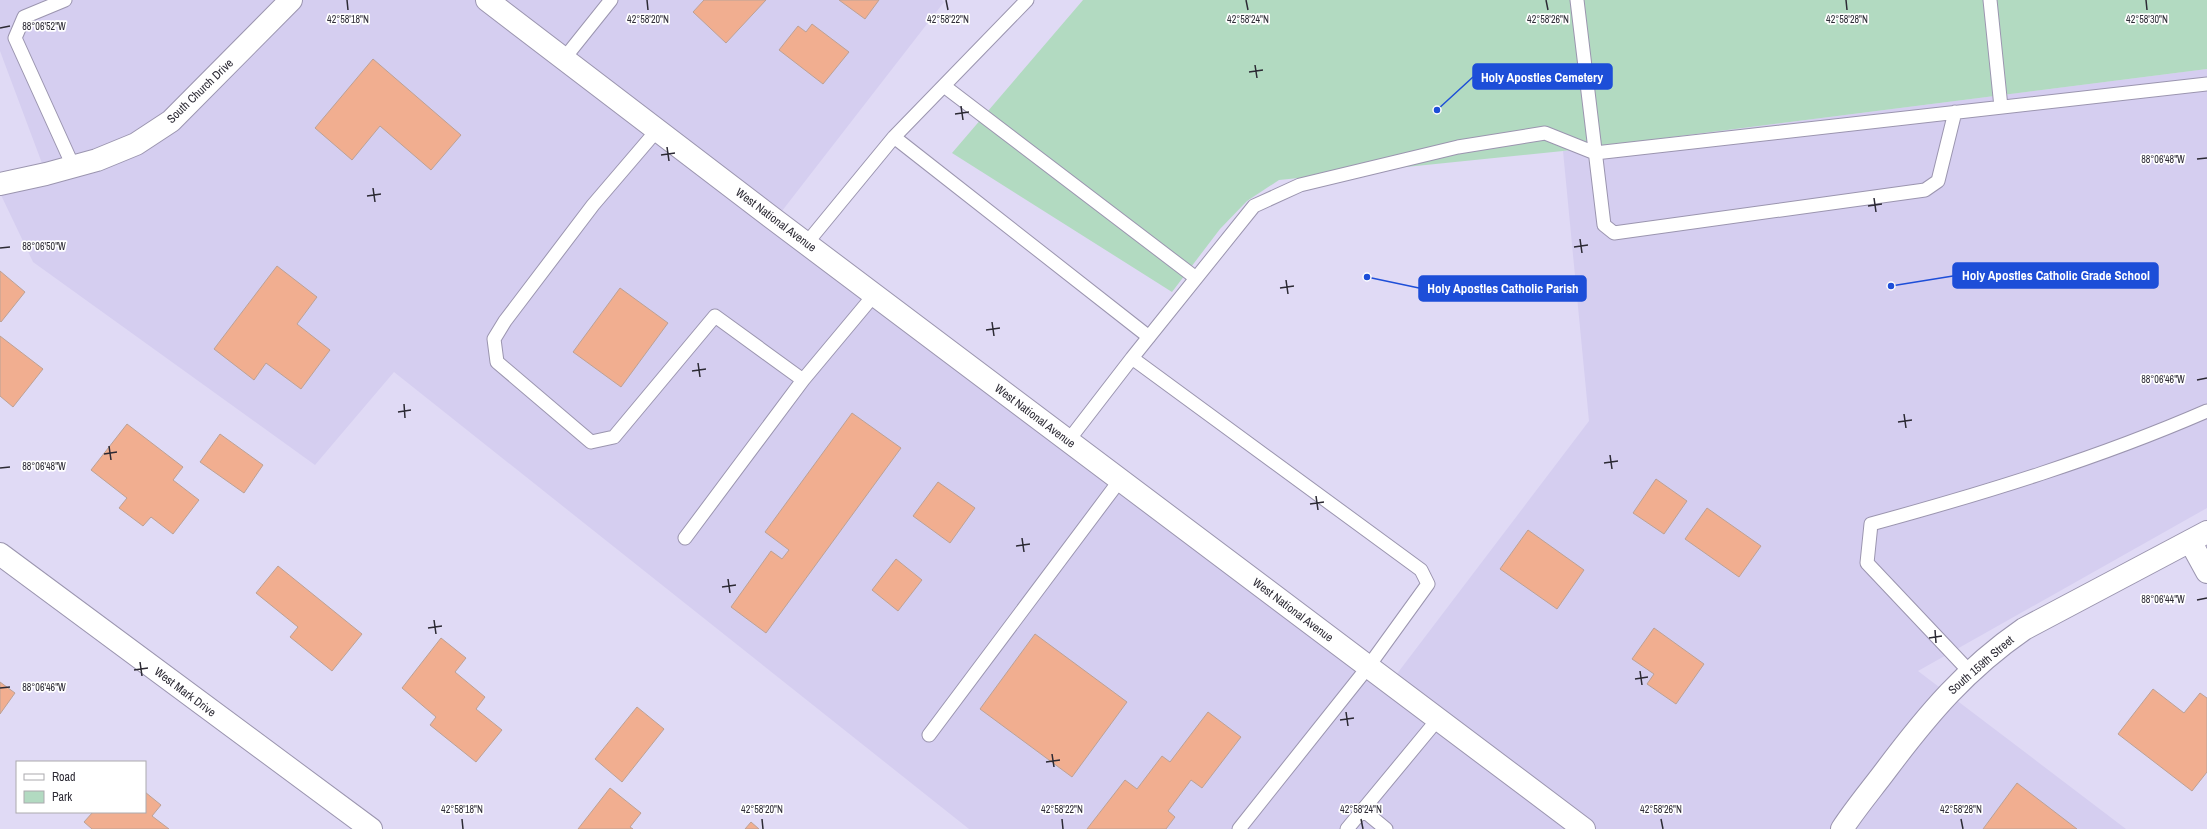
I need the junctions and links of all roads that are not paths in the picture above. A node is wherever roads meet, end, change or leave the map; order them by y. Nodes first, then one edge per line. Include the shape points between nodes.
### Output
1 (66, 0) edge
2 (291, 0) edge
3 (487, 0) edge
4 (611, 0) edge
5 (1027, 0) edge
6 (1577, 0) edge
7 (1990, 0) edge
8 (563, 60) junction
9 (2207, 84) edge
10 (944, 86) junction
11 (2001, 107) junction
12 (1955, 112) junction
13 (658, 129) junction
14 (894, 137) junction
15 (1595, 153) junction
16 (73, 166) junction
17 (0, 184) edge
18 (806, 244) junction
19 (1196, 278) junction
20 (874, 295) junction
21 (1149, 337) junction
22 (1132, 358) junction
23 (803, 380) junction
24 (2207, 411) edge
25 (1068, 441) junction
26 (1120, 480) junction
27 (2199, 537) edge
28 (685, 538) dead end
29 (0, 554) edge
30 (2207, 572) edge
31 (1368, 667) junction
32 (1970, 672) junction
33 (1438, 719) junction
34 (930, 735) dead end
35 (1363, 810) junction
36 (371, 829) edge
37 (1239, 829) edge
38 (1347, 829) edge
39 (1386, 829) edge
40 (1584, 829) edge
41 (1842, 829) edge

1 - 16 lane via 24,17 15,38
2 - 16 main road, South Church Drive via 171,121 136,144 97,160
3 - 8 main road, West National Avenue
4 - 8 lane
5 - 10 lane
6 - 15 lane
7 - 11 lane
8 - 13 main road, West National Avenue
9 - 11 lane
10 - 14 lane
10 - 19 lane
11 - 12 lane
12 - 15 lane
12 - 15 lane via 1938,181 1925,190 1614,233 1604,225
13 - 18 main road, West National Avenue
13 - 23 lane via 593,205 505,321 494,339 497,362 591,442 614,437 715,316
14 - 18 lane
14 - 21 lane
15 - 19 lane via 1545,133 1458,147 1300,185 1254,206
16 - 17 main road, South Church Drive
18 - 20 main road, West National Avenue
19 - 21 lane
20 - 23 lane
20 - 25 main road, West National Avenue
21 - 22 lane
22 - 25 lane
22 - 31 lane via 1421,570 1428,584
23 - 28 lane
24 - 32 lane via 2135,442 1954,502 1871,524 1867,564
25 - 26 main road, West National Avenue
26 - 31 main road, West National Avenue
26 - 34 lane
27 - 30 main road
27 - 32 main road, South 159th Street via 2024,629 1999,646
29 - 36 main road, West Mark Drive
31 - 33 main road, West National Avenue
31 - 37 lane
32 - 41 main road, South 159th Street via 1925,718
33 - 35 lane
33 - 40 main road, West National Avenue
35 - 38 lane
35 - 39 lane

